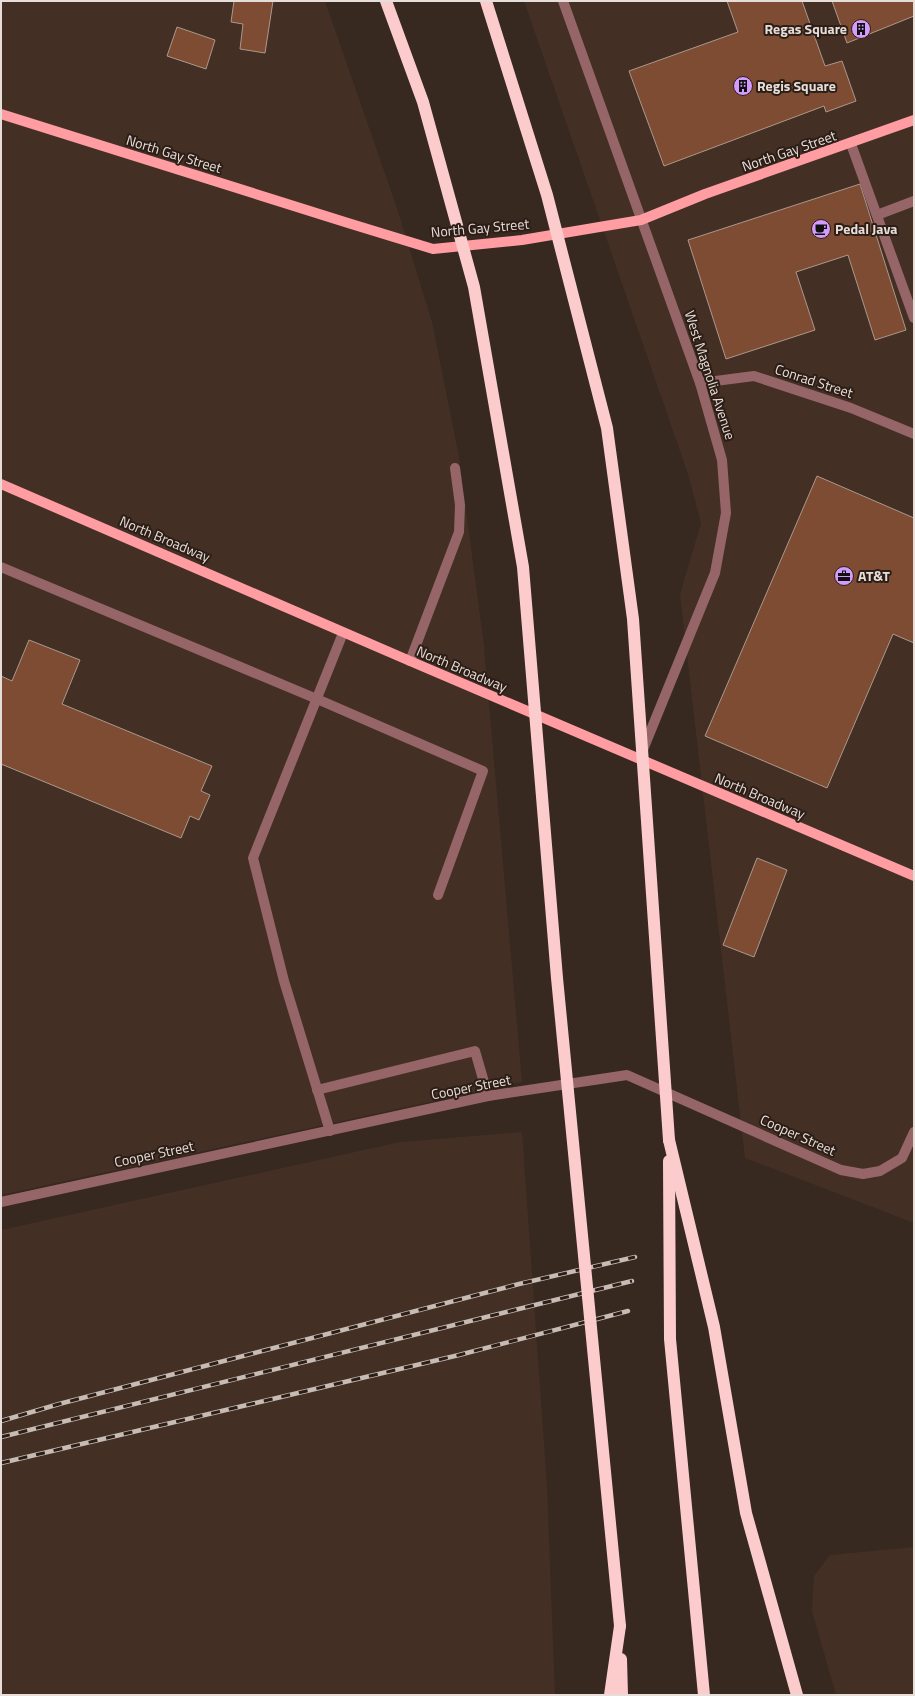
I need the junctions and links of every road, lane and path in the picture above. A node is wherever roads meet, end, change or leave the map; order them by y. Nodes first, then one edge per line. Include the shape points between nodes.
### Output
1 (386, 1) edge
2 (486, 1) edge
3 (563, 1) edge
4 (1, 114) edge
5 (914, 120) edge
6 (851, 144) junction
7 (914, 201) edge
8 (877, 215) junction
9 (641, 220) junction
10 (910, 295) edge
11 (914, 318) edge
12 (700, 383) junction
13 (914, 434) edge
14 (455, 468) dead end
15 (1, 484) edge
16 (1, 567) edge
17 (343, 633) junction
18 (410, 661) junction
19 (317, 699) junction
20 (639, 760) junction
21 (914, 876) edge
22 (438, 895) dead end
23 (317, 1090) junction
24 (488, 1096) junction
25 (330, 1131) junction
26 (914, 1132) edge
27 (669, 1140) junction
28 (1, 1202) edge
29 (620, 1626) junction
30 (610, 1695) edge
31 (622, 1695) edge
32 (704, 1695) edge
33 (797, 1695) edge

1 - 29 highway, bridge via 423,102 474,287 523,567 558,986
2 - 27 highway, bridge via 547,195 607,428 633,619
3 - 9 street, West Magnolia Avenue
4 - 9 main road, North Gay Street via 433,249 522,240
5 - 6 main road, North Gay Street
6 - 8 street
6 - 9 main road, North Gay Street via 705,194
7 - 8 street
8 - 10 street
9 - 12 street, West Magnolia Avenue
10 - 11 street
12 - 13 street, Conrad Street via 754,376 851,408
12 - 20 street, West Magnolia Avenue via 722,460 726,514 715,573
14 - 18 street via 460,505 459,532
15 - 17 main road, North Broadway
16 - 19 street
17 - 18 main road, North Broadway
17 - 19 street
18 - 20 main road, North Broadway
19 - 22 street via 484,771
19 - 23 street via 253,858 284,981
20 - 21 main road, North Broadway
23 - 24 street via 475,1050
23 - 25 street
24 - 25 street, Cooper Street
24 - 26 street, Cooper Street via 627,1075 841,1170 863,1174 880,1171 902,1158
25 - 28 street, Cooper Street
27 - 32 highway via 670,1339
27 - 33 highway via 714,1327 746,1513
29 - 30 highway
29 - 31 highway

